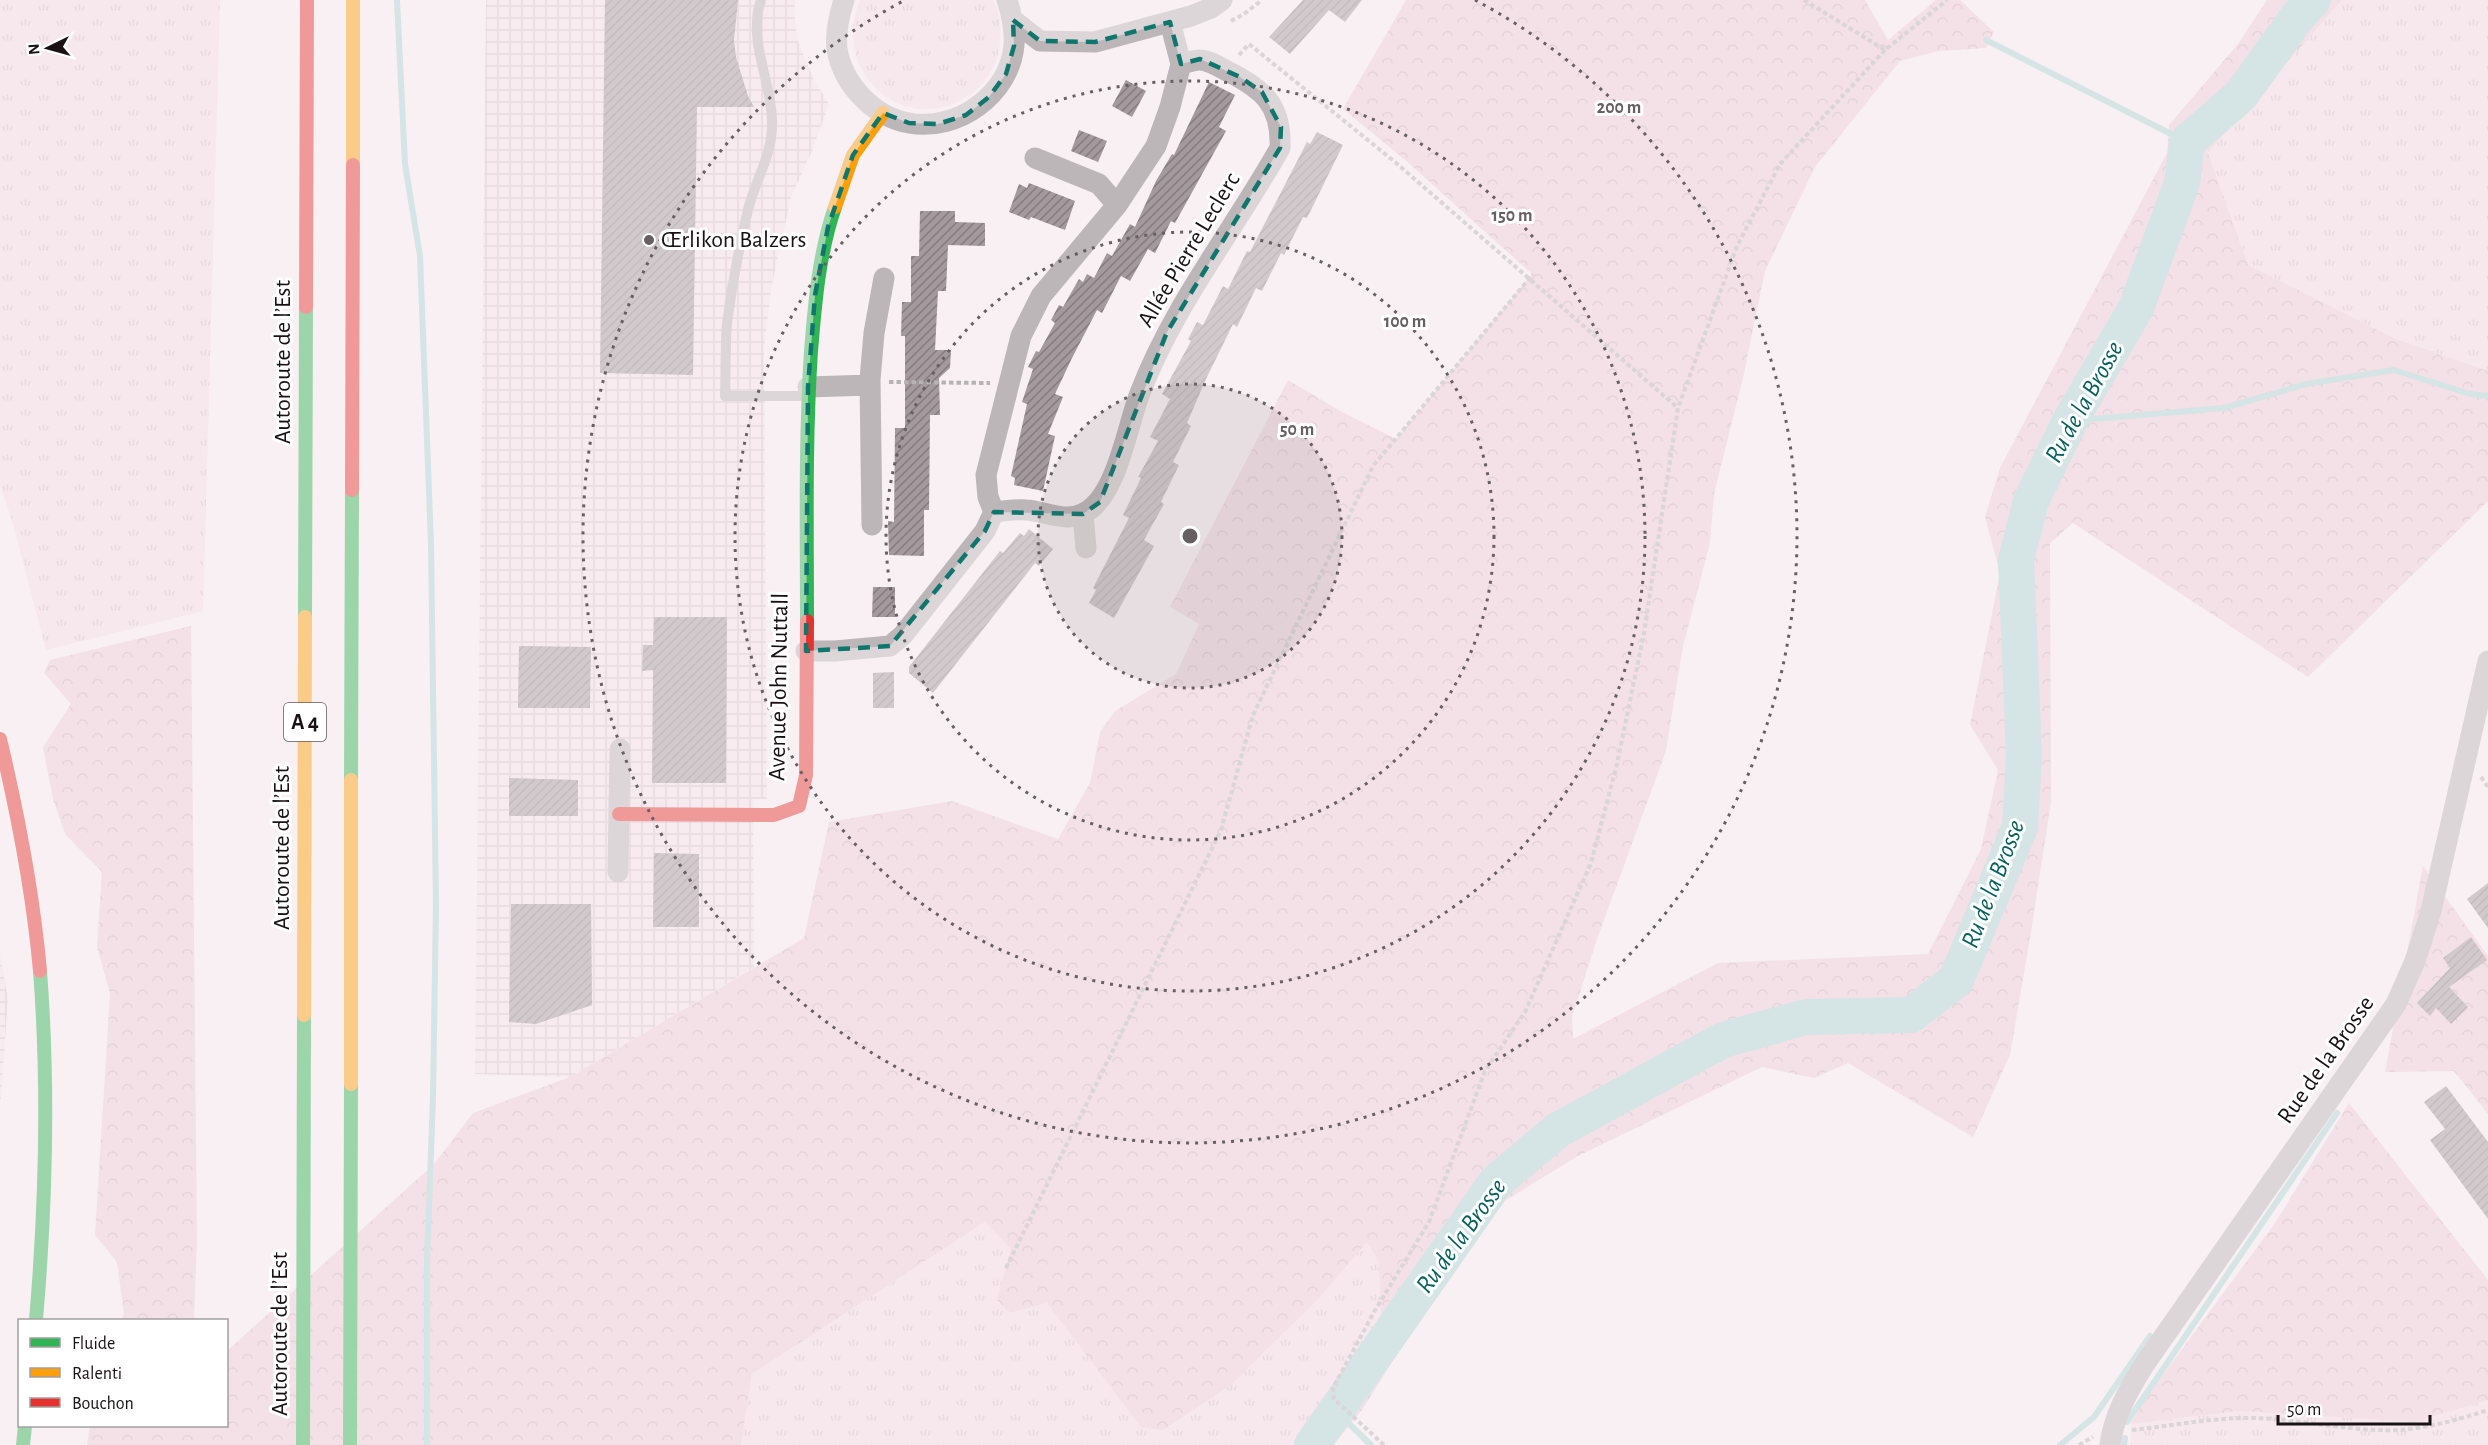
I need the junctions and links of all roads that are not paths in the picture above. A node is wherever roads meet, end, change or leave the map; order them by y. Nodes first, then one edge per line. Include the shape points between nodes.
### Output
1 (307, 0) edge
2 (353, 0) edge
3 (761, 0) edge
4 (844, 0) edge
5 (1222, 0) edge
6 (1010, 10) edge
7 (1170, 22) junction
8 (1181, 64) junction
9 (883, 113) junction
10 (1035, 158) dead end
11 (1117, 204) junction
12 (884, 278) dead end
13 (870, 383) junction
14 (808, 392) junction
15 (994, 512) junction
16 (1083, 514) junction
17 (872, 525) dead end
18 (1086, 548) dead end
19 (806, 651) junction
20 (2488, 661) edge
21 (0, 740) edge
22 (620, 749) dead end
23 (619, 814) junction
24 (618, 872) dead end
25 (36, 1319) edge
26 (25, 1427) edge
27 (2110, 1438) edge
28 (23, 1445) edge
29 (303, 1445) edge
30 (350, 1445) edge

1 - 29 main road, Autoroute de l’Est / A 4
2 - 30 main road, A 4
3 - 14 lane via 758,49 772,122 769,154 748,207 727,324 725,396
4 - 9 street via 837,22 837,50 846,75 861,97
5 - 7 street
6 - 7 street via 1040,41 1095,42
6 - 9 street via 1014,46 1006,74 989,97 966,115 938,123 909,123
7 - 8 street
8 - 11 street via 1156,146
8 - 16 street, Allée Pierre Leclerc via 1200,59 1262,92 1281,127 1280,148 1167,332 1140,393 1113,476 1100,502
9 - 14 main road, Avenue John Nuttall via 853,155 828,227 815,295
10 - 11 street via 1099,184
11 - 15 street via 1041,297 1021,336 986,475
12 - 13 street
13 - 14 street
13 - 17 street
14 - 19 main road, Avenue John Nuttall
15 - 16 street via 1026,510 1068,517
15 - 19 street via 984,531 890,646
16 - 18 street
19 - 23 main road, Avenue John Nuttall via 806,775 799,806 774,815
20 - 27 street, Rue de la Brosse via 2431,911 2396,1004 2144,1365 2125,1395
21 - 25 main road via 33,912 46,1041 46,1191
22 - 23 street
23 - 24 street
26 - 28 main road

